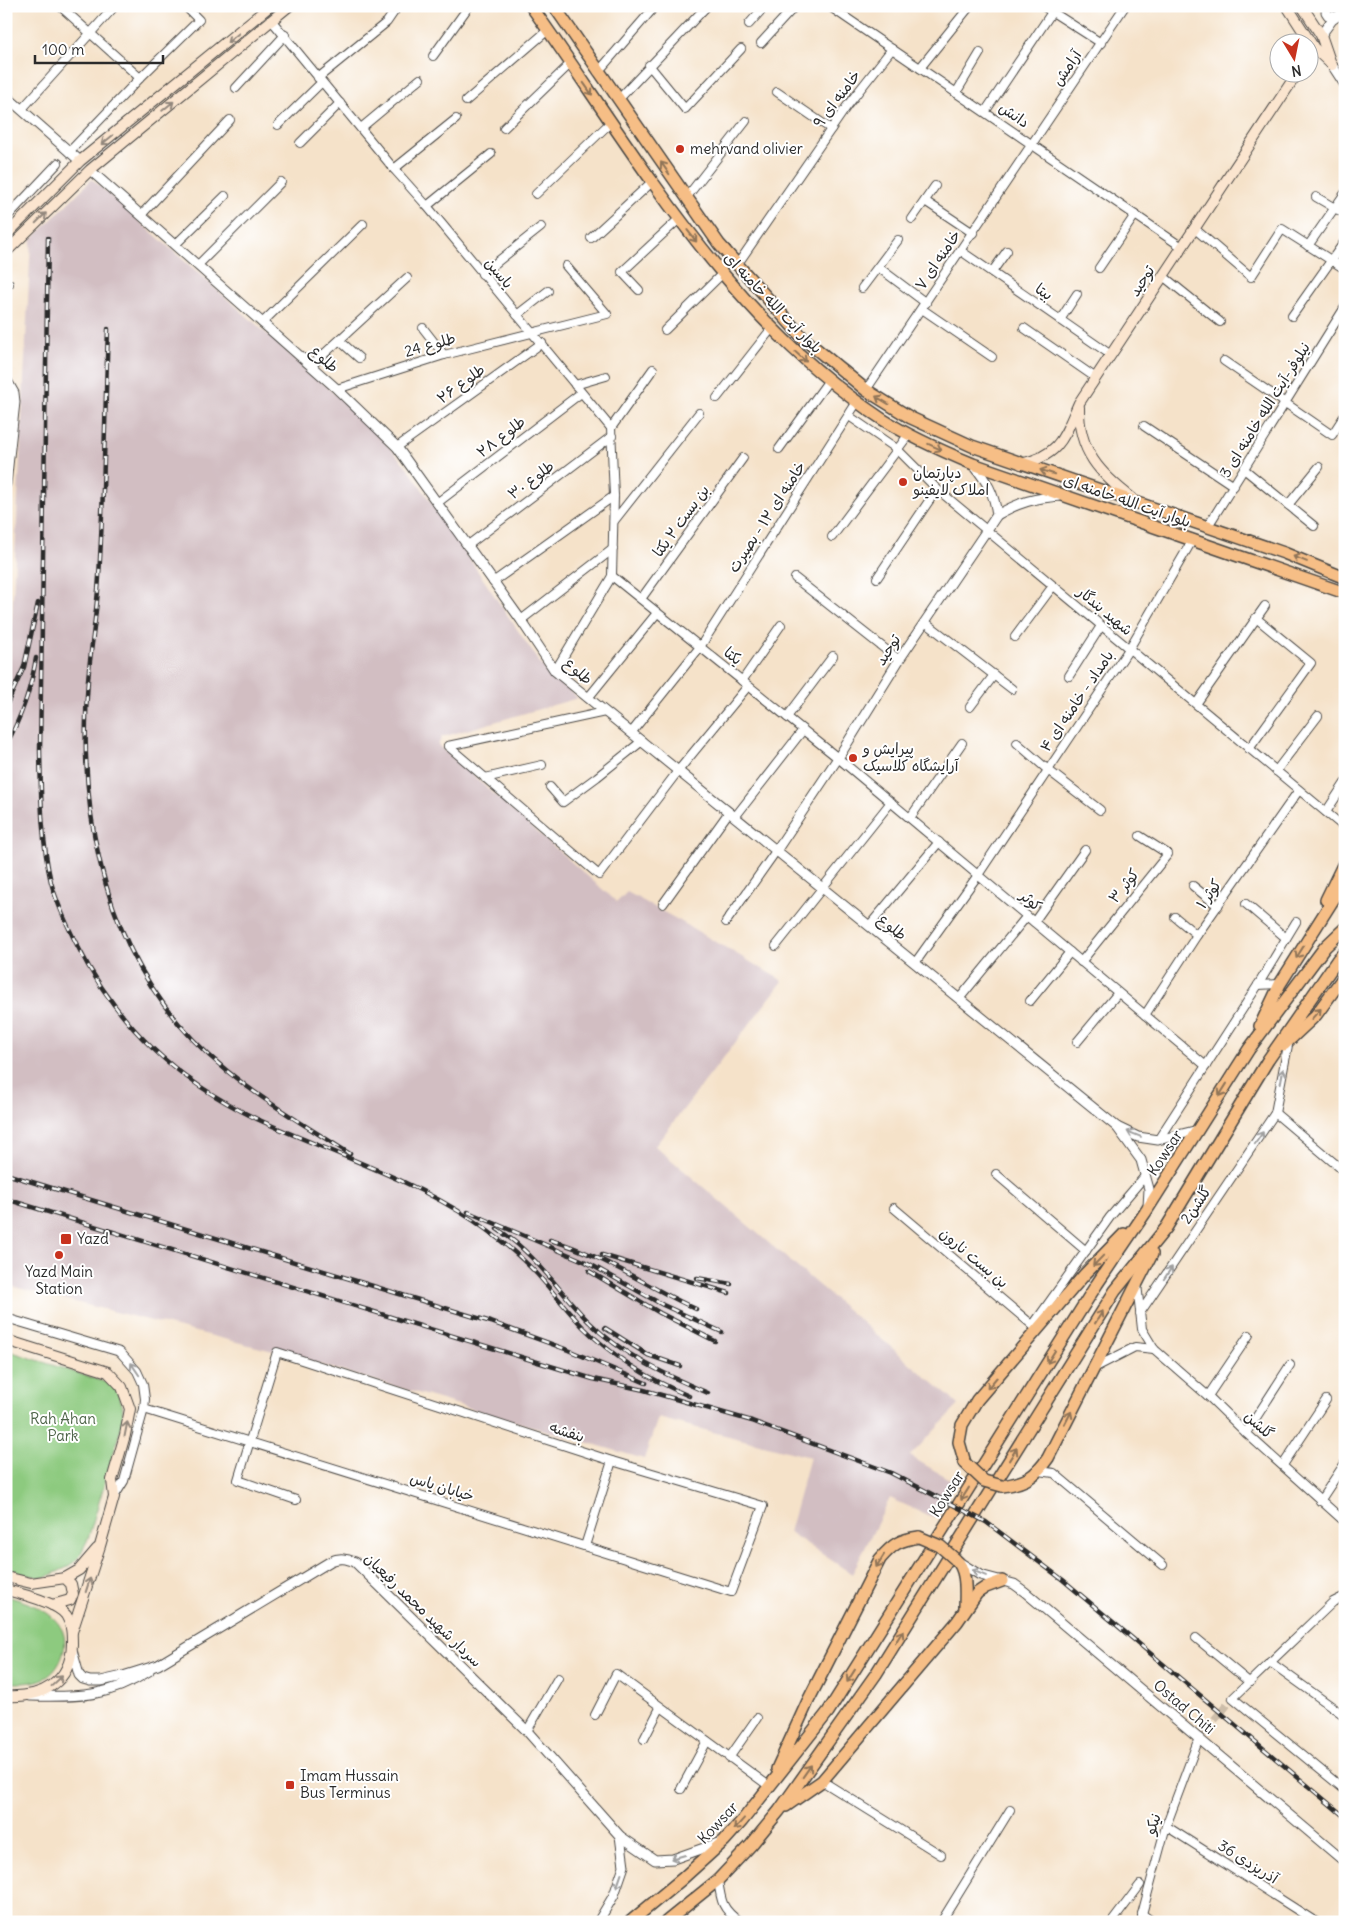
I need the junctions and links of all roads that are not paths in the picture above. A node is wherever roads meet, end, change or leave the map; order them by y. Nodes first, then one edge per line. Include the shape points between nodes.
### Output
1 (60, 6) edge
2 (115, 6) edge
3 (185, 6) edge
4 (289, 6) edge
5 (398, 6) edge
6 (469, 6) edge
7 (531, 6) edge
8 (554, 6) edge
9 (707, 6) edge
10 (765, 6) edge
11 (795, 6) edge
12 (829, 6) edge
13 (970, 6) edge
14 (1043, 6) edge
15 (1125, 6) edge
16 (1287, 6) edge
17 (1302, 6) edge
18 (1327, 6) edge
19 (264, 8) edge
20 (650, 11) dead end
21 (1345, 11) edge
22 (1052, 12) junction
23 (1335, 17) junction
24 (272, 22) junction
25 (749, 24) dead end
26 (548, 30) junction
27 (1301, 32) edge
28 (90, 34) junction
29 (285, 35) junction
30 (1321, 35) junction
31 (575, 37) junction
32 (1318, 40) edge
33 (761, 43) dead end
34 (1101, 43) junction
35 (561, 48) junction
36 (740, 49) dead end
37 (892, 49) junction
38 (980, 53) dead end
39 (434, 56) dead end
40 (1318, 56) edge
41 (570, 64) junction
42 (1332, 65) junction
43 (649, 66) junction
44 (920, 68) junction
45 (598, 72) junction
46 (140, 78) junction
47 (420, 79) dead end
48 (320, 80) junction
49 (1291, 82) edge
50 (1345, 85) edge
51 (236, 88) dead end
52 (777, 92) dead end
53 (956, 93) junction
54 (6, 96) edge
55 (618, 100) junction
56 (466, 101) dead end
57 (340, 104) junction
58 (22, 109) junction
59 (985, 112) junction
60 (230, 120) dead end
61 (456, 120) dead end
62 (746, 121) dead end
63 (610, 122) junction
64 (278, 125) dead end
65 (362, 128) junction
66 (504, 128) dead end
67 (831, 129) junction
68 (300, 143) dead end
69 (1032, 144) junction
70 (69, 152) junction
71 (491, 154) dead end
72 (80, 161) junction
73 (58, 163) dead end
74 (394, 169) junction
75 (90, 170) junction
76 (652, 181) junction
77 (41, 182) junction
78 (281, 182) dead end
79 (936, 186) dead end
80 (50, 191) junction
81 (1345, 193) edge
82 (536, 194) dead end
83 (225, 196) dead end
84 (1316, 197) dead end
85 (686, 198) junction
86 (925, 200) junction
87 (427, 206) junction
88 (1334, 208) junction
89 (1345, 214) edge
90 (7, 215) edge
91 (141, 215) junction
92 (1135, 215) junction
93 (679, 219) junction
94 (912, 219) dead end
95 (363, 224) dead end
96 (541, 227) dead end
97 (1194, 229) junction
98 (973, 233) junction
99 (6, 235) edge
100 (592, 238) dead end
101 (898, 240) dead end
102 (1345, 241) edge
103 (175, 245) junction
104 (1308, 246) junction
105 (1182, 247) junction
106 (961, 251) junction
107 (1007, 251) dead end
108 (6, 252) edge
109 (1332, 261) junction
110 (737, 265) junction
111 (198, 266) junction
112 (566, 266) dead end
113 (878, 267) junction
114 (1099, 268) dead end
115 (1345, 269) edge
116 (992, 272) junction
117 (482, 274) junction
118 (722, 274) junction
119 (1163, 276) junction
120 (407, 278) dead end
121 (862, 288) dead end
122 (639, 290) dead end
123 (548, 292) dead end
124 (1077, 294) dead end
125 (924, 306) junction
126 (1345, 307) edge
127 (517, 315) junction
128 (1292, 316) dead end
129 (1060, 320) junction
130 (1220, 322) dead end
131 (262, 323) junction
132 (423, 328) dead end
133 (772, 328) junction
134 (1024, 328) dead end
135 (665, 330) dead end
136 (532, 332) junction
137 (340, 340) junction
138 (542, 344) junction
139 (444, 355) junction
140 (1111, 355) junction
141 (992, 357) dead end
142 (359, 358) dead end
143 (1224, 361) dead end
144 (311, 366) junction
145 (652, 370) dead end
146 (606, 376) dead end
147 (1096, 378) junction
148 (829, 380) junction
149 (8, 385) edge
150 (574, 385) junction
151 (337, 389) junction
152 (866, 390) junction
153 (581, 393) junction
154 (717, 398) dead end
155 (857, 402) junction
156 (1079, 403) junction
157 (1285, 404) junction
158 (699, 414) dead end
159 (1345, 415) edge
160 (849, 416) junction
161 (1144, 426) dead end
162 (611, 432) junction
163 (909, 434) junction
164 (396, 447) junction
165 (779, 448) dead end
166 (898, 448) junction
167 (743, 458) dead end
168 (973, 464) junction
169 (1021, 464) junction
170 (1319, 467) dead end
171 (1244, 469) junction
172 (7, 472) edge
173 (6, 484) edge
174 (1234, 486) junction
175 (937, 490) junction
176 (1063, 495) junction
177 (614, 496) junction
178 (437, 503) junction
179 (1138, 503) junction
180 (1288, 505) junction
181 (997, 515) junction
182 (614, 521) junction
183 (1208, 526) junction
184 (1314, 526) dead end
185 (987, 531) junction
186 (832, 537) dead end
187 (1194, 539) junction
188 (467, 546) junction
189 (613, 549) junction
190 (612, 576) junction
191 (795, 578) dead end
192 (877, 578) dead end
193 (1345, 578) edge
194 (493, 582) junction
195 (1053, 586) junction
196 (1345, 593) edge
197 (641, 599) junction
198 (1266, 606) dead end
199 (657, 613) junction
200 (1256, 618) junction
201 (521, 620) junction
202 (925, 622) junction
203 (781, 625) dead end
204 (1101, 626) junction
205 (1015, 637) dead end
206 (700, 647) junction
207 (1129, 649) junction
208 (833, 656) dead end
209 (899, 660) junction
210 (555, 671) junction
211 (994, 675) junction
212 (1069, 676) dead end
213 (745, 683) junction
214 (1012, 689) dead end
215 (588, 698) junction
216 (1196, 704) junction
217 (970, 707) dead end
218 (605, 712) junction
219 (1318, 716) dead end
220 (787, 717) junction
221 (803, 730) junction
222 (631, 733) junction
223 (642, 741) junction
224 (962, 743) dead end
225 (1017, 743) dead end
226 (1249, 749) junction
227 (838, 758) junction
228 (542, 765) dead end
229 (1048, 770) junction
230 (678, 771) junction
231 (1276, 771) junction
232 (485, 778) junction
233 (1345, 783) edge
234 (550, 787) dead end
235 (1299, 790) junction
236 (891, 802) junction
237 (1100, 810) dead end
238 (1326, 812) junction
239 (732, 815) junction
240 (910, 818) junction
241 (1345, 828) edge
242 (1140, 836) dead end
243 (939, 842) junction
244 (776, 850) junction
245 (1085, 850) dead end
246 (1345, 861) edge
247 (978, 875) junction
248 (1345, 881) edge
249 (1193, 886) dead end
250 (822, 888) junction
251 (663, 904) dead end
252 (1246, 904) dead end
253 (1218, 906) junction
254 (1027, 916) junction
255 (1175, 917) dead end
256 (726, 922) dead end
257 (1034, 922) junction
258 (1296, 922) dead end
259 (869, 926) junction
260 (1345, 928) edge
261 (1314, 929) junction
262 (1197, 935) junction
263 (1286, 938) junction
264 (776, 946) dead end
265 (1070, 952) junction
266 (1345, 952) edge
267 (1081, 962) junction
268 (915, 963) junction
269 (1345, 975) edge
270 (1280, 984) junction
271 (1258, 985) junction
272 (1118, 993) junction
273 (959, 999) junction
274 (1030, 1001) dead end
275 (1145, 1015) junction
276 (1289, 1040) junction
277 (1077, 1042) dead end
278 (1248, 1049) junction
279 (1268, 1060) junction
280 (1206, 1066) junction
281 (1276, 1113) junction
282 (1117, 1127) junction
283 (1198, 1130) junction
284 (1158, 1140) junction
285 (1345, 1172) edge
286 (996, 1174) dead end
287 (1145, 1176) junction
288 (894, 1208) dead end
289 (1146, 1210) junction
290 (1166, 1228) junction
291 (1086, 1251) junction
292 (1136, 1282) junction
293 (1140, 1313) junction
294 (6, 1318) edge
295 (1035, 1327) junction
296 (1249, 1335) dead end
297 (6, 1340) edge
298 (1154, 1349) junction
299 (1290, 1365) dead end
300 (1094, 1368) junction
301 (1208, 1396) junction
302 (1326, 1400) dead end
303 (144, 1409) junction
304 (1246, 1434) junction
305 (249, 1442) junction
306 (612, 1461) junction
307 (1345, 1463) edge
308 (1283, 1465) junction
309 (1039, 1471) junction
310 (114, 1497) junction
311 (296, 1500) dead end
312 (1320, 1501) junction
313 (1345, 1522) edge
314 (100, 1546) junction
315 (585, 1546) junction
316 (956, 1560) junction
317 (1163, 1566) dead end
318 (6, 1576) edge
319 (64, 1578) junction
320 (1002, 1581) junction
321 (6, 1590) edge
322 (731, 1592) joint
323 (1345, 1596) edge
324 (52, 1605) junction
325 (965, 1609) junction
326 (72, 1632) junction
327 (1196, 1638) dead end
328 (72, 1650) junction
329 (1270, 1662) junction
330 (158, 1665) junction
331 (558, 1678) dead end
332 (1249, 1682) junction
333 (9, 1696) edge
334 (660, 1708) junction
335 (595, 1715) dead end
336 (1345, 1716) edge
337 (757, 1718) dead end
338 (527, 1731) junction
339 (1199, 1738) junction
340 (644, 1739) dead end
341 (707, 1741) junction
342 (729, 1758) junction
343 (822, 1781) junction
344 (769, 1786) junction
345 (681, 1789) dead end
346 (1345, 1790) edge
347 (1010, 1810) dead end
348 (779, 1811) junction
349 (1166, 1826) junction
350 (620, 1836) junction
351 (724, 1841) junction
352 (941, 1855) dead end
353 (1345, 1862) edge
354 (718, 1880) junction
355 (1140, 1885) dead end
356 (1142, 1918) edge
357 (1315, 1921) edge
358 (598, 1922) edge
359 (630, 1922) edge
360 (666, 1922) edge
361 (740, 1922) edge
362 (941, 1922) edge
363 (1112, 1922) edge
364 (1153, 1922) edge

1 - 28 street
2 - 28 street
3 - 46 street via 198,20
4 - 24 main road
5 - 48 street via 387,22
6 - 39 street
7 - 26 main road, بلوار آیت الله خامنه ای
8 - 31 main road, بلوار آیت الله خامنه ای
9 - 43 street
10 - 25 street
11 - 33 street
12 - 37 street, دانش
13 - 44 street
14 - 22 street
15 - 34 street, آرامش
16 - 27 main road
17 - 30 main road
18 - 23 street via 1328,15
19 - 24 main road
19 -> 72 main road
20 - 45 street
21 - 23 street
22 - 34 street
22 - 59 street
23 - 30 street
24 - 29 street, یاسین
75 -> 24 main road
26 - 35 main road, بلوار آیت الله خامنه ای
26 - 56 street
28 - 46 street
28 - 58 street
29 - 48 street, یاسین
29 - 51 street
30 - 32 main road
30 - 42 main road
31 - 35 main road
31 - 45 main road, بلوار آیت الله خامنه ای
34 - 69 street, آرامش
35 - 41 main road, بلوار آیت الله خامنه ای
36 - 43 street via 685,109
37 - 44 street, دانش
37 - 67 street, خامنه ای ۹
38 - 53 street
40 - 42 main road
41 -> 63 main road, بلوار آیت الله خامنه ای
41 - 66 street
42 - 50 street
43 - 55 street
44 - 53 street, دانش
45 - 55 main road, بلوار آیت الله خامنه ای
46 - 70 street
47 - 65 street
48 - 57 street, یاسین
48 - 64 street
49 - 97 main road, توحید
52 - 67 street
53 - 59 street, دانش
54 - 58 street
85 -> 55 main road, بلوار آیت الله خامنه ای
57 - 65 street, یاسین
57 - 68 street
58 - 70 street
59 - 69 street, دانش
60 - 91 street
61 - 74 street
62 - 85 street
63 - 76 main road, بلوار آیت الله خامنه ای
63 - 82 street
65 - 74 street, یاسین
67 - 110 street, خامنه ای ۹
69 - 92 street, دانش
69 - 98 street, خامنه ای ۷
70 - 72 street
71 - 87 street
72 - 75 main road
72 - 80 main road
73 - 77 street
74 - 87 street, یاسین
75 - 91 street, طلوع
108 -> 75 main road
76 - 93 main road, بلوار آیت الله خامنه ای
76 - 100 street
77 - 80 street
77 - 90 street
78 - 111 street
79 - 86 street
80 - 99 main road
81 - 88 street
83 - 103 street
84 - 88 street
85 - 110 main road, بلوار آیت الله خامنه ای
86 - 94 street
86 - 98 street
87 - 117 street, یاسین
88 - 89 street
88 - 104 street
91 - 103 street, طلوع
92 - 105 street, دانش
92 - 114 street
93 -> 118 main road, بلوار آیت الله خامنه ای
93 - 122 street via 622,272
95 - 131 street
96 - 117 street
97 - 104 street via 1251,277 1282,229
97 - 105 main road, توحید
98 - 106 street, خامنه ای ۷
101 - 113 street
102 - 109 street
103 - 111 street, طلوع
104 - 109 street
105 - 119 main road, توحید
106 - 116 street, بیتا
106 - 125 street, خامنه ای ۷
107 - 116 street
109 - 115 street
109 - 128 street
110 - 152 main road, بلوار آیت الله خامنه ای via 803,338
111 - 131 street, طلوع
112 - 136 street, طلوع 24 via 607,314
113 - 121 street
113 - 125 street
116 - 129 street, بیتا
117 - 127 street, یاسین
118 - 133 main road, بلوار آیت الله خامنه ای
118 - 135 street
119 - 130 street
119 - 140 main road, توحید
120 - 137 street
123 - 127 street
124 - 129 street
125 - 141 street
125 - 152 street, خامنه ای ۷
126 - 157 street, نیلوفر-آیت الله خامنه ای 3
127 - 136 street, یاسین
129 - 140 street, بیتا
131 - 144 street, طلوع
132 - 139 street
133 -> 148 main road, بلوار آیت الله خامنه ای
133 - 154 street
134 - 147 street
136 - 138 street, یاسین
136 - 139 street, طلوع 24
137 - 142 street
137 - 144 street
138 - 150 street, یاسین
138 - 164 street, طلوع ۲۶
139 - 151 street, طلوع 24
140 - 147 main road, توحید
143 - 157 street
144 - 151 street, طلوع
145 - 162 street, طلوع ۳۰
146 - 150 street
147 - 156 main road, توحید
148 - 155 main road, بلوار آیت الله خامنه ای
148 - 165 street
149 - 172 street via 16,402
150 - 153 street, یاسین
151 - 164 street, طلوع
169 -> 152 main road, بلوار آیت الله خامنه ای via 943,434
153 - 162 street, یاسین
153 - 178 street, طلوع ۲۸
155 - 160 street, خامنه ای ۱۲ - بصیرت
155 - 163 main road, بلوار آیت الله خامنه ای
156 - 169 main road, توحید via 1058,446 1046,455
156 - 179 main road via 1080,429 1092,461 1113,484
157 - 159 street via 1332,436
157 - 171 street, نیلوفر-آیت الله خامنه ای 3
158 - 182 street
160 - 166 street, شهید بندگار
160 - 206 street, خامنه ای ۱۲ - بصیرت
161 - 174 street
162 - 177 street
162 - 188 street, طلوع ۳۰
163 - 166 street
163 -> 168 main road, بلوار آیت الله خامنه ای
164 - 178 street, طلوع
166 - 175 street, شهید بندگار
166 - 186 street
167 - 197 street, بن بست ۲ یکتا
168 - 176 main road, بلوار آیت الله خامنه ای
168 - 181 street via 990,485
179 -> 169 main road, بلوار آیت الله خامنه ای
170 - 180 street
171 - 174 street, نیلوفر-آیت الله خامنه ای 3
171 - 180 street
172 - 173 street
174 - 183 street, نیلوفر-آیت الله خامنه ای 3
175 - 185 street, شهید بندگار
175 - 192 street
176 - 181 street via 1013,505
176 - 187 main road, بلوار آیت الله خامنه ای
177 - 182 street
177 - 194 street
178 - 188 street, طلوع
179 - 183 main road, بلوار آیت الله خامنه ای
180 - 184 street
181 - 185 street, توحید
182 - 189 street
193 -> 183 main road, بلوار آیت الله خامنه ای
185 - 195 street, شهید بندگار
185 - 202 street, توحید
187 - 196 main road, بلوار آیت الله خامنه ای
187 - 207 street, بامداد - خامنه ای ۴
188 - 194 street, طلوع
189 - 190 street
189 - 201 street
190 - 197 street, یکتا
190 - 210 street
191 - 209 street
194 - 201 street, طلوع
195 - 204 street, شهید بندگار
195 - 205 street
197 - 199 street, یکتا
198 - 200 street
199 - 206 street, یکتا
199 - 215 street
200 - 216 street
200 - 226 street via 1311,663
201 - 210 street, طلوع
202 - 209 street, توحید
202 - 211 street
203 - 213 street
204 - 207 street, شهید بندگار
204 - 212 street
206 - 213 street, یکتا
206 - 222 street, خامنه ای ۱۲ - بصیرت
207 - 216 street, شهید بندگار
207 - 229 street, بامداد - خامنه ای ۴
208 - 220 street
209 - 227 street, توحید
210 - 215 street, طلوع
211 - 214 street
211 - 217 street
213 - 220 street, یکتا
213 - 230 street
215 - 218 street, طلوع
216 - 226 street, شهید بندگار
218 - 222 street, طلوع
218 - 232 street via 448,746
219 - 231 street
220 - 221 street, یکتا
221 - 227 street, یکتا
221 - 239 street
222 - 223 street, طلوع
223 - 230 street, طلوع
223 - 234 street via 563,802
224 - 240 street
225 - 229 street
226 - 231 street, شهید بندگار
227 - 236 street, کوثر
227 - 244 street, توحید
228 - 232 street
229 - 237 street
229 - 247 street, بامداد - خامنه ای ۴
230 - 232 street via 599,875
230 - 239 street, طلوع
231 - 235 street, شهید بندگار
233 - 238 street
235 - 238 street, شهید بندگار
235 - 253 street, کوثر ۱
236 - 240 street, کوثر
236 - 250 street
238 - 241 street, شهید بندگار
239 - 244 street, طلوع
239 - 251 street
240 - 243 street, کوثر
242 - 267 street, کوثر ۳ via 1168,854
243 - 247 street, کوثر
243 - 259 street
244 - 250 street, طلوع
244 - 256 street
245 - 257 street
246 - 261 main road
247 - 254 street, کوثر
247 - 268 street, بامداد - خامنه ای ۴
248 - 261 main road
249 - 253 street
250 - 259 street, طلوع
250 - 264 street
252 - 263 street
253 - 262 street, کوثر ۱
254 - 257 street, کوثر
254 - 273 street
255 - 262 street
257 - 265 street, کوثر
258 - 263 street
259 - 268 street, طلوع
260 - 278 main road via 1325,947
261 -> 270 main road
262 - 275 street, کوثر ۱
263 - 271 street
265 - 267 street, کوثر
265 - 274 street
266 - 279 main road
267 - 272 street, کوثر
268 - 273 street, طلوع
276 -> 269 main road via 1316,1015
270 - 271 street
270 - 278 main road
271 - 280 street
272 - 275 street, کوثر
272 - 277 street
273 - 282 street, طلوع
275 - 280 street, کوثر
276 - 279 main road
281 -> 276 street
278 -> 283 main road, Kowsar
279 - 290 main road
280 - 284 street
281 - 285 street
293 -> 281 street, گلشن2
284 -> 282 street via 1138,1137
282 - 287 street via 1141,1160
283 - 284 street
283 - 289 main road, Kowsar
286 - 291 street
287 - 289 street via 1149,1190
287 - 291 street
288 - 295 street, بن بست نارون
289 -> 295 main road
289 -> 344 main road, Kowsar via 828,1712
290 - 292 main road
348 -> 290 main road via 876,1674 1115,1291
291 - 295 street
292 - 293 street, گلشن
292 - 300 main road
293 - 298 street, گلشن via 1142,1329
303 -> 294 street via 143,1384 137,1370 120,1352
295 -> 309 main road, bridge via 977,1400 962,1425 959,1442 965,1463 984,1481 1002,1486 1015,1484
296 - 301 street
310 -> 297 main road via 112,1480 130,1410 122,1387 108,1372
298 - 300 street via 1135,1347
298 - 301 street, گلشن
299 - 304 street
309 -> 300 main road
301 - 304 street, گلشن
302 - 308 street
303 - 305 street, خیابان یاس
303 - 310 street via 124,1481
304 - 308 street, گلشن
305 - 306 street, بنفشه via 277,1352
305 - 311 street via 238,1480
305 - 315 street, خیابان یاس
306 - 315 street
306 - 322 street, بنفشه via 763,1506
307 - 312 street
308 - 312 street, گلشن
309 - 317 street via 1054,1473
310 - 314 main road
312 - 313 street, گلشن
314 - 319 main road via 79,1570
326 -> 314 main road
315 - 322 street, خیابان یاس
320 -> 316 street, Ostad Chiti via 980,1575
316 - 325 main road via 964,1576
316 -> 344 main road, bridge via 940,1546 919,1537 890,1546 808,1701
318 - 319 main road via 31,1583
319 - 324 main road via 72,1584 73,1594 70,1600
320 - 325 main road via 976,1593
320 - 339 street, Ostad Chiti via 1025,1592
321 - 324 main road
323 - 329 street via 1333,1602
324 - 326 main road via 65,1614
325 - 343 main road
326 - 328 main road
327 - 332 street
328 - 330 street, سردار شهید محمد رفیعیان via 79,1675 90,1681 123,1676
333 -> 328 main road via 43,1691 56,1684 66,1672
329 - 332 street
329 - 336 street
330 - 333 street via 123,1686 83,1696
330 - 338 street, سردار شهید محمد رفیعیان via 331,1561 347,1559 355,1562
331 - 338 street
332 - 346 street via 1233,1698
334 - 335 street via 616,1674
334 - 340 street
334 - 341 street
337 - 342 street
338 - 350 street, سردار شهید محمد رفیعیان
339 - 349 street, نیکو
339 - 353 street, Ostad Chiti
341 - 342 street
341 - 345 street
342 - 344 street
343 - 348 main road
343 - 352 street
344 -> 351 main road, Kowsar
347 - 362 street
348 - 354 main road
349 - 356 street, نیکو
349 - 357 street, آذریزدی 36
351 -> 350 street, سردار شهید محمد رفیعیان via 673,1859 655,1860
350 -> 358 street via 624,1866 614,1895
351 - 359 main road, Kowsar
354 - 360 main road
354 - 361 street via 720,1901
355 - 363 street
356 - 364 street

